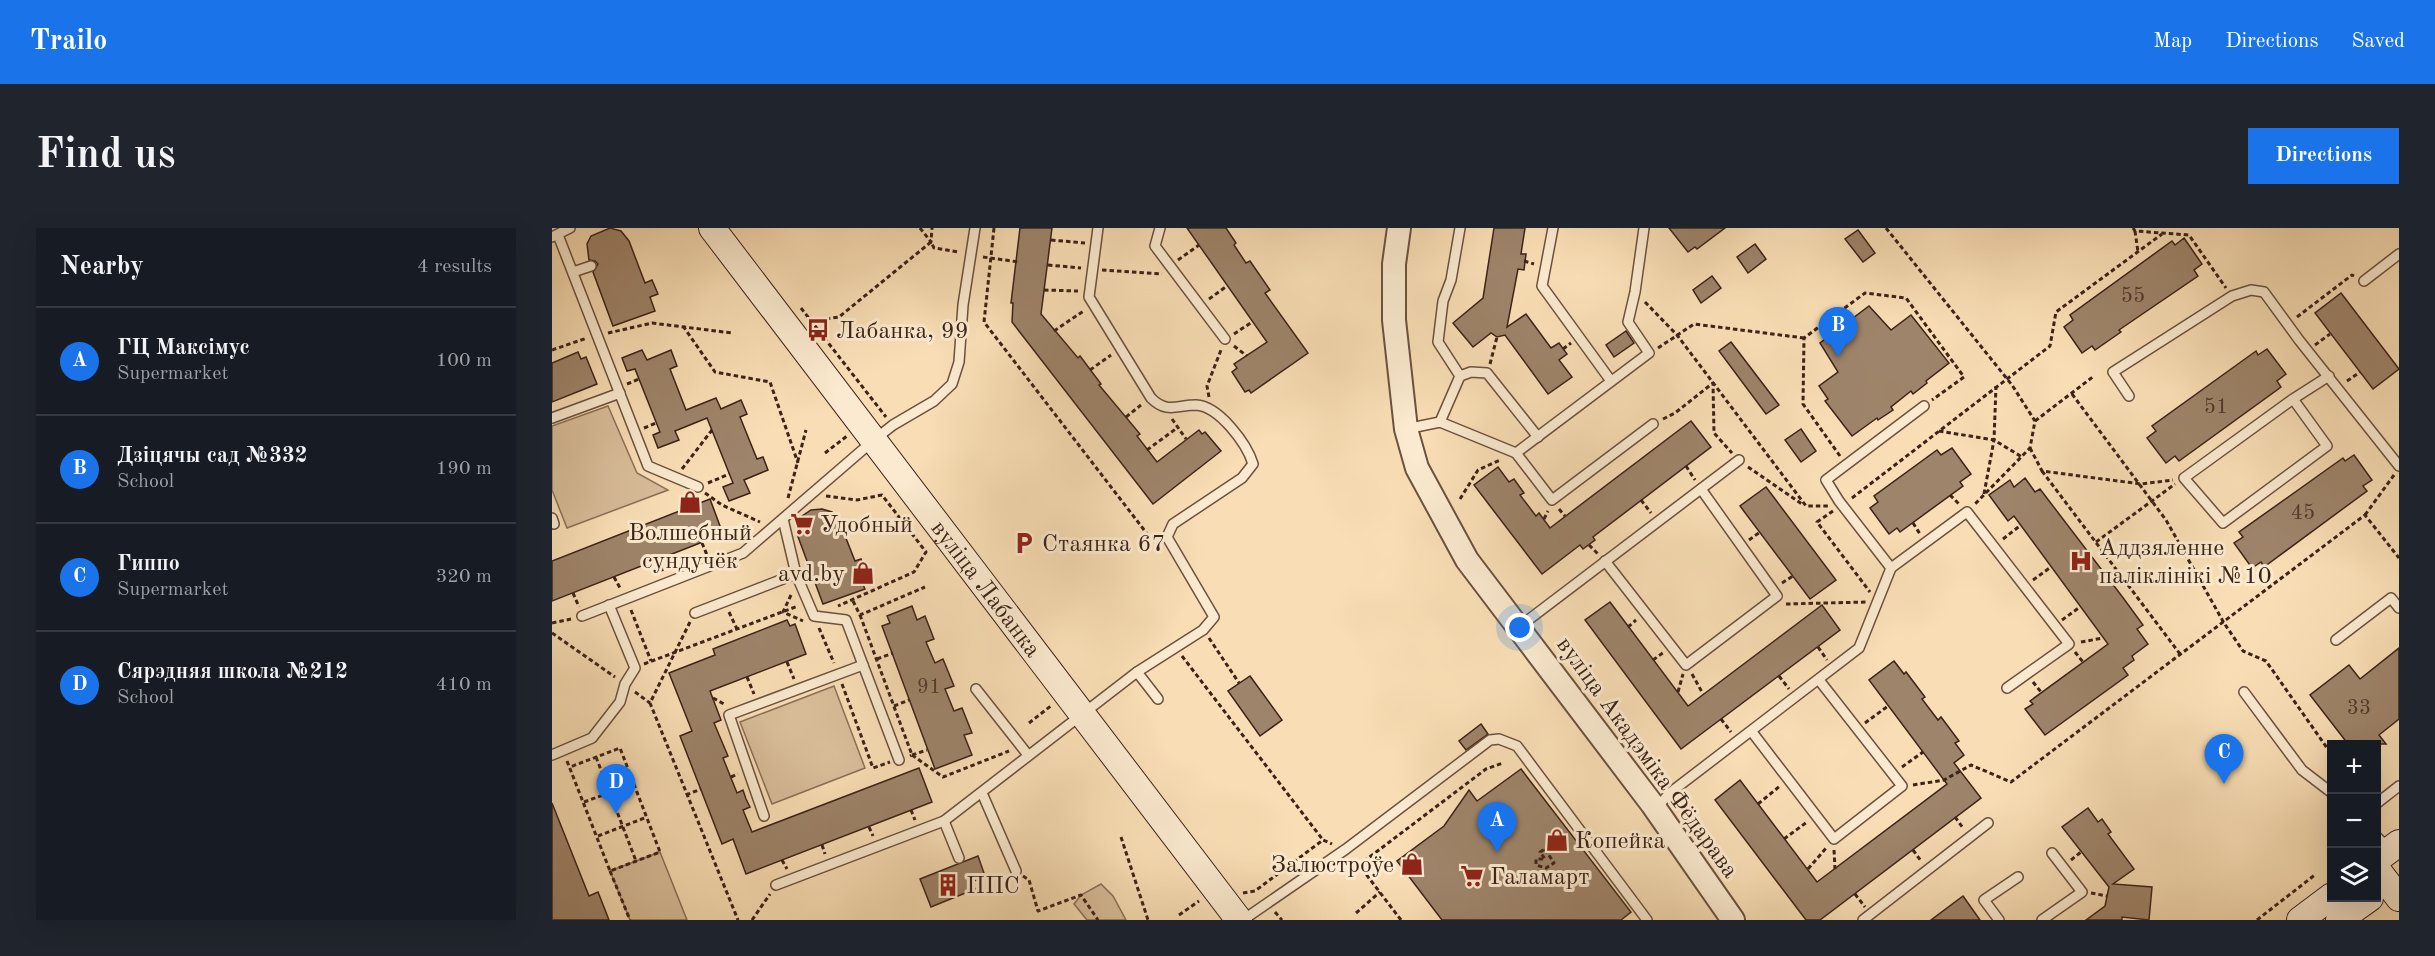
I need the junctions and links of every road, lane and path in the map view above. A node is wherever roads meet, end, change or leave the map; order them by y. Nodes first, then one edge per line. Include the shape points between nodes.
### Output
1 (570, 228) edge
2 (712, 228) edge
3 (920, 228) edge
4 (932, 228) edge
5 (975, 228) edge
6 (994, 228) edge
7 (1098, 228) edge
8 (1160, 228) edge
9 (1399, 228) edge
10 (1460, 228) edge
11 (1553, 228) edge
12 (1644, 228) edge
13 (1886, 228) edge
14 (2134, 230) edge
15 (2162, 234) junction
16 (555, 236) edge
17 (1051, 240) dead end
18 (931, 242) junction
19 (1095, 244) junction
20 (1199, 245) dead end
21 (959, 252) dead end
22 (2138, 252) junction
23 (2399, 254) edge
24 (996, 260) dead end
25 (1019, 262) dead end
26 (1048, 265) dead end
27 (1170, 265) junction
28 (591, 266) dead end
29 (1091, 269) junction
30 (573, 272) junction
31 (1178, 276) junction
32 (2364, 281) joint
33 (1227, 286) dead end
34 (1044, 290) dead end
35 (1090, 291) junction
36 (1635, 292) junction
37 (2232, 296) junction
38 (1094, 304) junction
39 (1200, 304) junction
40 (801, 308) dead end
41 (811, 321) junction
42 (1252, 322) dead end
43 (2288, 324) junction
44 (683, 326) junction
45 (1054, 331) dead end
46 (732, 333) dead end
47 (2330, 334) dead end
48 (597, 335) junction
49 (1677, 335) junction
50 (1497, 337) dead end
51 (1804, 338) junction
52 (1226, 339) junction
53 (1120, 348) junction
54 (552, 350) edge
55 (2308, 350) junction
56 (1650, 353) junction
57 (1247, 356) dead end
58 (1090, 370) dead end
59 (2360, 372) dead end
60 (1487, 373) junction
61 (2094, 375) dead end
62 (1460, 376) junction
63 (2329, 376) junction
64 (2006, 378) junction
65 (1611, 381) junction
66 (1713, 383) junction
67 (1207, 386) dead end
68 (1996, 386) junction
69 (2338, 388) junction
70 (620, 393) junction
71 (2072, 394) junction
72 (2128, 396) dead end
73 (1151, 398) junction
74 (2293, 399) junction
75 (1164, 406) junction
76 (1924, 406) joint
77 (880, 410) dead end
78 (1126, 417) dead end
79 (552, 418) edge
80 (2035, 421) junction
81 (1440, 422) junction
82 (1653, 424) joint
83 (1178, 428) junction
84 (1406, 429) junction
85 (712, 430) dead end
86 (806, 430) dead end
87 (1939, 431) junction
88 (848, 435) dead end
89 (1538, 437) junction
90 (1186, 439) dead end
91 (1994, 440) junction
92 (874, 441) junction
93 (2030, 448) junction
94 (1147, 450) dead end
95 (825, 453) dead end
96 (1516, 453) junction
97 (2022, 457) junction
98 (1739, 460) junction
99 (798, 463) junction
100 (1846, 464) junction
101 (2398, 469) edge
102 (2042, 471) junction
103 (729, 474) dead end
104 (675, 477) junction
105 (2184, 478) junction
106 (2140, 484) junction
107 (698, 487) junction
108 (1701, 489) junction
109 (811, 494) junction
110 (1984, 495) junction
111 (1460, 499) dead end
112 (1641, 500) dead end
113 (2152, 500) junction
114 (1842, 505) junction
115 (1806, 506) junction
116 (1967, 512) junction
117 (2365, 515) junction
118 (899, 517) junction
119 (783, 519) junction
120 (1658, 521) junction
121 (2021, 525) dead end
122 (773, 528) junction
123 (882, 531) dead end
124 (1167, 537) junction
125 (2096, 542) junction
126 (1994, 546) junction
127 (804, 555) dead end
128 (2399, 558) edge
129 (793, 559) junction
130 (1605, 561) junction
131 (2051, 567) dead end
132 (1891, 568) junction
133 (798, 577) junction
134 (2024, 586) junction
135 (925, 587) dead end
136 (1777, 596) junction
137 (626, 599) junction
138 (725, 601) junction
139 (1878, 602) junction
140 (808, 603) junction
141 (609, 605) junction
142 (2080, 607) dead end
143 (2399, 608) edge
144 (783, 612) junction
145 (695, 613) joint
146 (582, 616) joint
147 (552, 623) edge
148 (810, 623) dead end
149 (2224, 623) junction
150 (2054, 625) junction
151 (1519, 627) junction
152 (737, 629) junction
153 (1203, 630) junction
154 (552, 633) edge
155 (2103, 638) dead end
156 (2336, 640) dead end
157 (2069, 644) junction
158 (1175, 647) junction
159 (675, 653) junction
160 (893, 653) dead end
161 (2180, 654) junction
162 (877, 659) dead end
163 (651, 661) junction
164 (787, 662) dead end
165 (863, 665) junction
166 (1686, 665) junction
167 (635, 668) junction
168 (1137, 672) junction
169 (747, 677) dead end
170 (1819, 680) junction
171 (625, 684) junction
172 (1239, 684) dead end
173 (2007, 688) dead end
174 (976, 689) dead end
175 (798, 690) junction
176 (1678, 692) dead end
177 (2244, 692) dead end
178 (1703, 694) dead end
179 (1158, 699) dead end
180 (909, 700) dead end
181 (650, 704) junction
182 (758, 704) junction
183 (1053, 704) dead end
184 (894, 706) dead end
185 (1888, 706) dead end
186 (1082, 714) junction
187 (1029, 723) dead end
188 (1857, 729) junction
189 (1752, 732) junction
190 (1021, 746) junction
191 (2327, 748) edge
192 (563, 750) junction
193 (927, 750) dead end
194 (1923, 752) dead end
195 (552, 755) edge
196 (1028, 755) junction
197 (596, 757) junction
198 (898, 760) dead end
199 (1503, 763) dead end
200 (570, 767) junction
201 (1893, 774) junction
202 (1788, 780) junction
203 (634, 783) junction
204 (1902, 786) junction
205 (2399, 786) edge
206 (701, 789) dead end
207 (2327, 790) edge
208 (610, 793) junction
209 (982, 793) junction
210 (686, 795) junction
211 (2381, 800) edge
212 (584, 802) junction
213 (1758, 804) dead end
214 (1655, 809) junction
215 (1815, 815) junction
216 (764, 816) dead end
217 (647, 817) junction
218 (944, 821) junction
219 (1989, 823) dead end
220 (623, 827) junction
221 (597, 836) junction
222 (1121, 837) dead end
223 (1784, 839) dead end
224 (1834, 839) junction
225 (1323, 840) junction
226 (1346, 849) junction
227 (2052, 853) dead end
228 (959, 858) dead end
229 (1536, 859) joint
230 (636, 861) junction
231 (1359, 865) junction
232 (1808, 869) dead end
233 (1835, 869) dead end
234 (2386, 870) edge
235 (610, 871) junction
236 (1016, 871) dead end
237 (2316, 874) dead end
238 (2018, 877) dead end
239 (1029, 880) dead end
240 (776, 885) joint
241 (1380, 892) junction
242 (1241, 893) dead end
243 (1203, 898) dead end
244 (2327, 899) edge
245 (1876, 911) junction
246 (1356, 912) dead end
247 (1179, 915) dead end
248 (630, 920) edge
249 (738, 920) edge
250 (752, 920) edge
251 (1098, 920) edge
252 (1148, 920) edge
253 (1241, 920) edge
254 (1401, 920) edge
255 (1647, 920) edge
256 (1733, 920) edge
257 (1863, 920) edge
258 (1883, 920) edge
259 (1999, 920) edge
260 (2042, 920) edge
261 (2258, 920) edge
262 (2300, 920) edge
263 (2339, 920) edge

1 - 16 lane
2 - 92 main road, вуліца Лабанка
3 - 18 path
4 - 18 path
5 - 92 lane via 959,362 952,384 934,401
6 - 124 path via 984,322 1148,535
7 - 19 lane
8 - 27 lane via 1155,246
9 - 84 street, вуліца Акадэміка Фёдарава via 1394,264 1394,320
10 - 62 lane via 1438,342
11 - 65 lane via 1542,286
12 - 36 lane
13 - 64 path
14 - 15 path
14 - 22 path
15 - 22 path
15 - 37 path via 2189,235
16 - 30 lane
17 - 19 path
18 - 21 path via 934,248
18 - 41 path via 839,317
19 - 29 lane
20 - 27 path
22 - 64 path via 2056,312 2050,346
23 - 32 lane
24 - 25 path
26 - 29 path
27 - 31 lane
28 - 30 lane
29 - 31 path
29 - 35 lane
30 - 48 lane
31 - 39 lane
32 - 43 path via 2352,275
33 - 39 path
34 - 35 path
35 - 38 lane
36 - 49 path
36 - 56 lane via 1628,322
37 - 43 lane via 2250,290 2264,292
37 - 72 lane via 2113,372
38 - 45 path
38 - 53 lane
39 - 52 lane
40 - 41 path
41 - 77 path
42 - 52 path
43 - 55 lane
44 - 46 path
44 - 48 path via 652,323
44 - 99 path via 715,372 770,382
47 - 55 path
48 - 54 path
48 - 70 lane
49 - 51 path via 1694,324
49 - 56 path
49 - 66 path
50 - 60 path
51 - 76 path via 1865,293 1906,298 1964,376
51 - 100 path via 1803,404
52 - 57 path
52 - 67 path
53 - 58 path
53 - 73 lane
55 - 63 lane
56 - 65 lane
59 - 69 path
60 - 62 lane
60 - 89 lane
61 - 71 path
62 - 81 lane
63 - 69 lane
63 - 74 lane
64 - 68 path
64 - 80 path
65 - 89 lane
66 - 82 path via 1675,413
66 - 98 path via 1714,433
66 - 115 path
68 - 87 path
68 - 91 path
69 - 101 lane
70 - 79 lane
70 - 104 lane via 648,466
71 - 80 path
71 - 106 path
73 - 75 lane
73 - 78 path
74 - 105 lane
74 - 105 lane via 2327,446 2223,523
75 - 83 path
75 - 124 lane via 1177,409 1196,405 1211,410 1245,445 1253,464 1242,478 1173,524
76 - 100 lane
80 - 93 path
81 - 84 lane
81 - 96 lane
82 - 96 lane via 1552,500
83 - 90 path
83 - 94 path
84 - 151 street, вуліца Акадэміка Фёдарава via 1417,468 1467,560
85 - 104 path
86 - 99 path
87 - 91 path
87 - 114 path
88 - 95 path
89 - 96 lane
91 - 97 path
91 - 110 path
92 - 109 lane
92 - 186 main road, вуліца Лабанка
93 - 97 path
93 - 102 path
96 - 111 path via 1478,470
97 - 110 path
98 - 108 lane
98 - 115 path
99 - 119 path
100 - 114 lane via 1826,480
101 - 117 path
102 - 106 path
102 - 125 path
103 - 107 path
104 - 107 lane
105 - 106 path
105 - 113 path
106 - 113 path
107 - 122 path via 722,504
108 - 120 lane
108 - 136 lane
109 - 118 path via 857,500 882,495
109 - 119 lane
110 - 116 path
112 - 120 path
113 - 125 path
113 - 149 path
114 - 115 path
114 - 132 lane
114 - 139 path via 1817,522
116 - 126 lane
116 - 132 lane
117 - 128 path
117 - 149 path
118 - 123 path
118 - 135 path via 927,552 914,572 853,601 860,615
119 - 122 lane
119 - 129 lane
120 - 130 lane
121 - 126 path
122 - 137 lane via 744,553
124 - 153 lane via 1214,617
125 - 161 path
126 - 134 lane
127 - 129 lane
129 - 133 lane
130 - 151 lane
130 - 166 lane
131 - 134 path
132 - 139 lane
133 - 138 lane
133 - 140 lane
133 - 144 path
134 - 150 lane
136 - 139 path via 1784,604
136 - 166 lane
137 - 141 lane
137 - 163 path
138 - 145 lane
138 - 152 path
139 - 170 lane via 1859,648
140 - 144 path
140 - 165 lane via 814,616 846,620
141 - 146 lane
141 - 167 lane
142 - 150 path
143 - 156 lane via 2391,598
144 - 148 path
144 - 152 path
145 - 159 path
146 - 147 path
149 - 161 path
149 - 191 path via 2243,651 2266,661
150 - 157 lane
151 - 214 street, вуліца Акадэміка Фёдарава
152 - 159 path
153 - 158 lane
153 - 172 path
154 - 171 path
155 - 157 path
157 - 173 lane
158 - 168 lane
158 - 225 path
159 - 163 path
159 - 181 path
160 - 162 path
161 - 204 path via 2011,782 1971,765 1944,780
163 - 167 path
164 - 175 path
165 - 175 lane
165 - 198 lane
166 - 176 path
166 - 178 path
167 - 171 lane
168 - 179 lane
168 - 186 lane
169 - 182 path
170 - 188 lane
170 - 189 lane
171 - 181 path
171 - 192 lane via 620,702 592,738
174 - 190 lane
175 - 182 lane
177 - 207 lane via 2302,770
180 - 184 path
181 - 210 path
182 - 216 lane via 729,715
183 - 187 path
185 - 188 path
186 - 196 lane
186 - 253 main road, вуліца Лабанка
188 - 201 lane
189 - 202 lane
189 - 214 lane via 1671,792
190 - 193 path via 944,777 912,755
190 - 196 lane
192 - 195 lane
192 - 200 path
194 - 201 path
196 - 209 lane
197 - 200 path
197 - 203 path via 620,748
197 - 208 path
199 - 231 path via 1486,769
200 - 212 path
201 - 204 lane
202 - 213 path
202 - 215 lane
203 - 208 path
203 - 217 path
204 - 224 lane
205 - 211 lane
206 - 210 path
208 - 212 path
208 - 220 path
209 - 218 lane
209 - 236 lane
210 - 249 path
212 - 221 path
214 - 256 street, вуліца Акадэміка Фёдарава
215 - 223 path
215 - 224 lane
217 - 220 path
217 - 230 path via 660,852
218 - 228 lane
218 - 240 lane
219 - 245 lane
220 - 221 path
220 - 230 path
221 - 235 path
222 - 252 path
224 - 232 path
224 - 233 path
225 - 226 path
225 - 242 path via 1255,891
226 - 231 path
226 - 253 lane
226 - 255 lane via 1490,740 1499,739 1517,746
227 - 260 lane via 2082,891
229 - 229 path via 1536,866 1546,868 1554,862 1545,849 1540,852 1545,859
230 - 235 path
231 - 241 path
234 - 263 main road
235 - 248 path
237 - 261 path
238 - 259 lane via 1984,900
239 - 251 path via 1038,911 1081,895
240 - 250 path
241 - 246 path
241 - 254 path
243 - 247 path
244 - 262 main road
245 - 257 lane
245 - 258 lane

